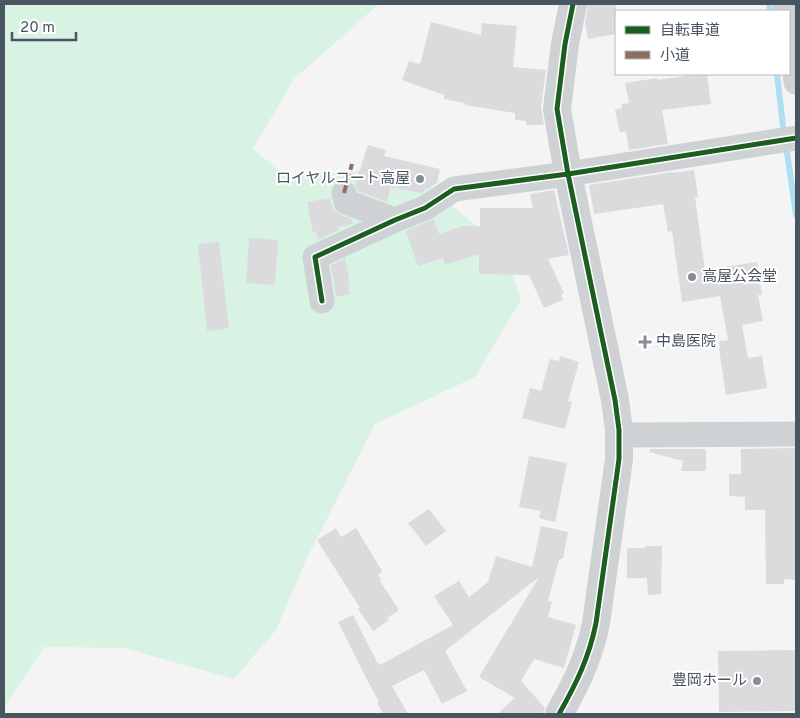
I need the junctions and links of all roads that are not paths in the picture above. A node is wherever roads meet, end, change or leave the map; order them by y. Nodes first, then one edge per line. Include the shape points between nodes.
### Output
1 (573, 4) edge
2 (790, 37) edge
3 (796, 82) edge
4 (796, 138) edge
5 (568, 174) junction
6 (344, 193) dead end
7 (395, 220) junction
8 (322, 301) dead end
9 (796, 434) edge
10 (619, 435) junction
11 (559, 714) edge

1 - 5 street via 557,109
2 - 3 street
4 - 5 street
5 - 7 street via 454,189 425,208
5 - 10 street via 615,400
6 - 7 street via 346,202
7 - 8 street via 315,257
9 - 10 street
10 - 11 street via 617,473 596,623 587,656

